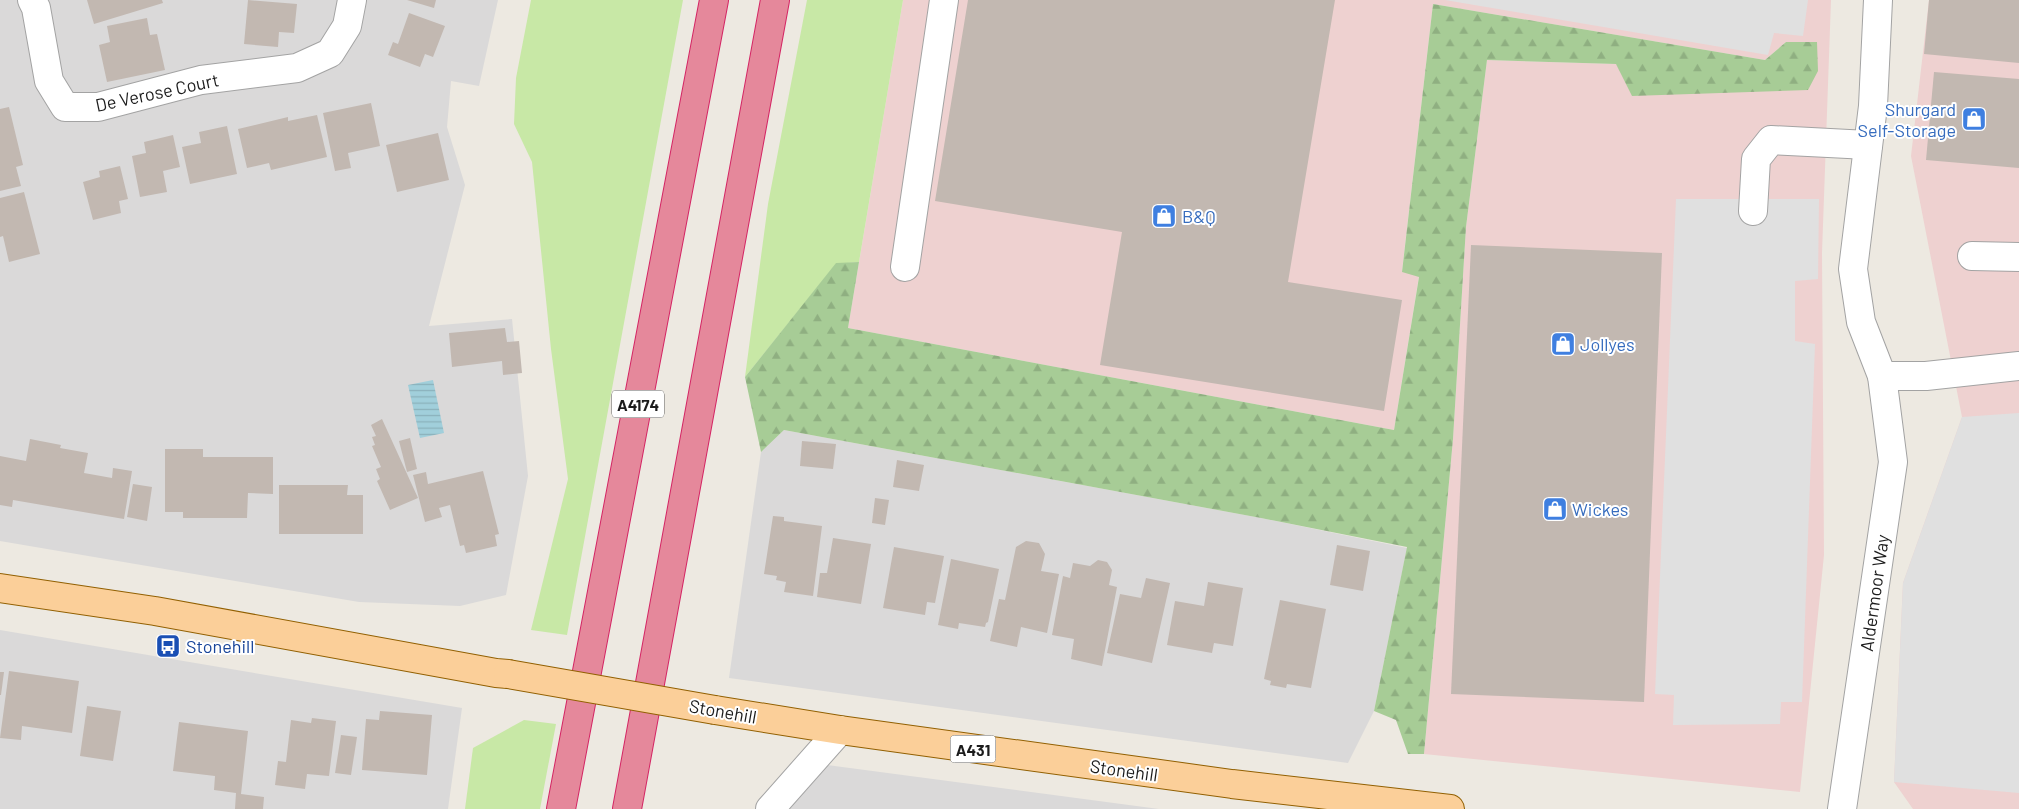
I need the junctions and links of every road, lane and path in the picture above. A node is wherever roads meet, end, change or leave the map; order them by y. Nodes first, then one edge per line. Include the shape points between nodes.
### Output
1 (32, 0) edge
2 (352, 0) edge
3 (714, 0) edge
4 (775, 0) edge
5 (944, 0) edge
6 (1878, 0) edge
7 (1868, 145) junction
8 (1753, 211) dead end
9 (1972, 256) dead end
10 (2019, 257) edge
11 (905, 267) dead end
12 (2019, 366) edge
13 (1882, 376) junction
14 (0, 588) edge
15 (840, 730) junction
16 (561, 809) edge
17 (627, 809) edge
18 (770, 809) edge
19 (1450, 809) edge
20 (1842, 809) edge

1 - 2 street, De Verose Court via 49,81 65,106 98,107 201,80 297,68 330,53 347,26
3 - 16 highway, A4174
4 - 17 highway
5 - 11 street
6 - 7 street, Aldermoor Way
7 - 8 street via 1771,140 1756,159
7 - 13 street, Aldermoor Way via 1853,269 1861,322
9 - 10 street
12 - 13 street via 1926,376
13 - 20 street, Aldermoor Way via 1894,462
14 - 15 main road, Stonehill / A431, bridge via 155,611 476,670
15 - 18 street
15 - 19 main road, Stonehill / A431 via 1232,784

